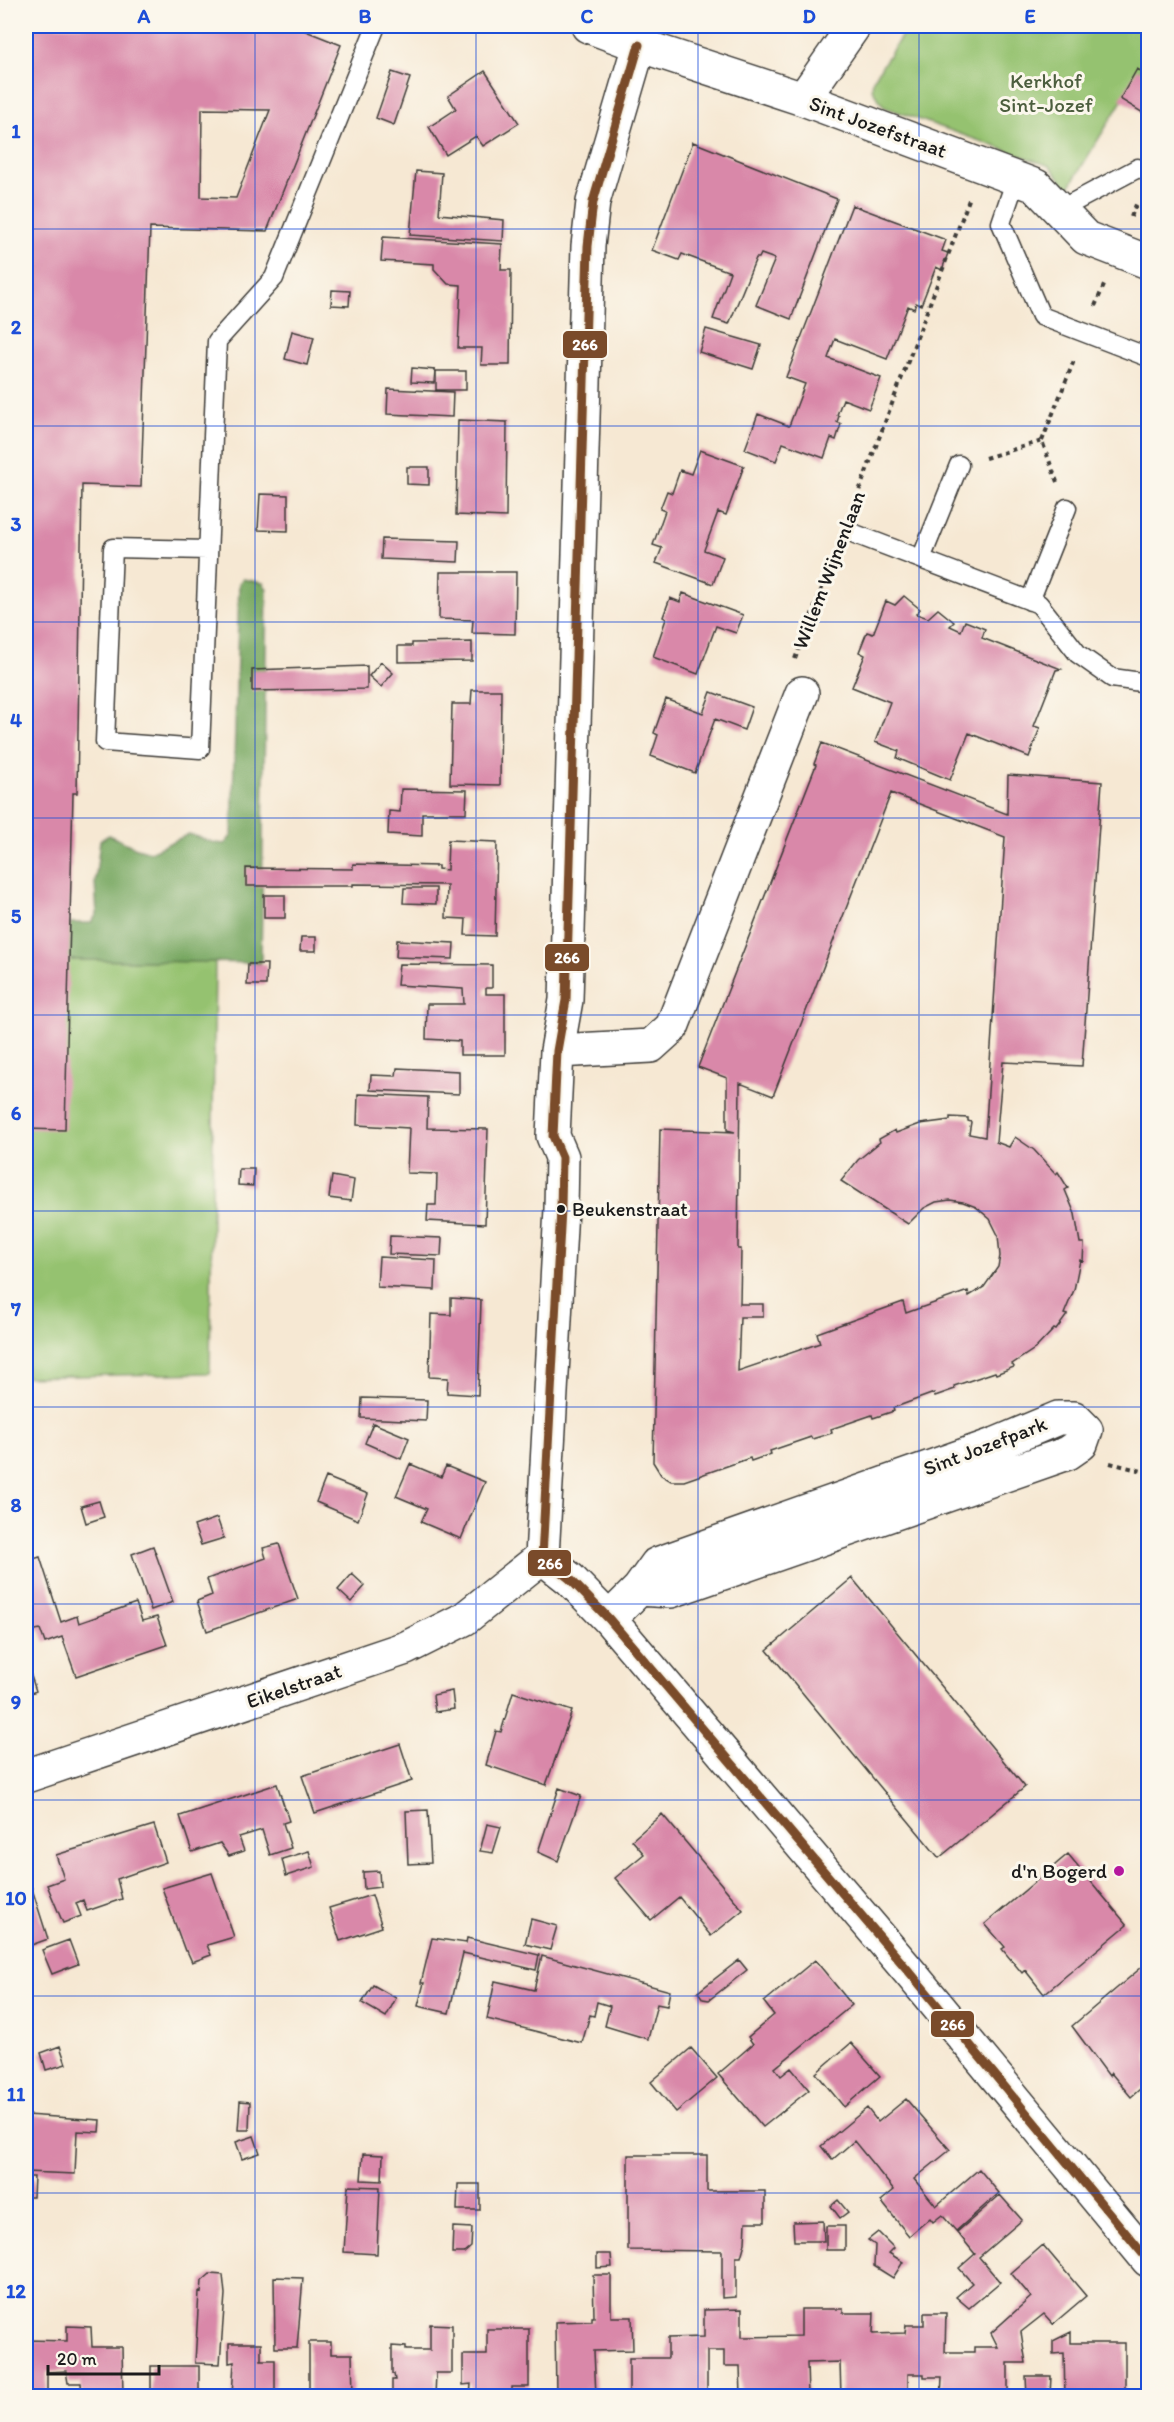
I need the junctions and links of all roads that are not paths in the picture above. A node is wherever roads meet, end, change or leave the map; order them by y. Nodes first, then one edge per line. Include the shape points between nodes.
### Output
1 (376, 26) edge
2 (588, 26) edge
3 (854, 26) edge
4 (639, 45) junction
5 (803, 99) junction
6 (1149, 171) edge
7 (1016, 179) junction
8 (1059, 210) junction
9 (1149, 262) edge
10 (1149, 357) edge
11 (959, 465) road end
12 (1067, 508) road end
13 (855, 534) dead end
14 (208, 550) junction
15 (921, 559) junction
16 (1030, 601) junction
17 (1149, 684) edge
18 (802, 693) road end
19 (557, 1051) junction
20 (542, 1557) junction
21 (639, 1589) junction
22 (609, 1619) junction
23 (26, 1776) edge
24 (1149, 2260) edge

1 - 14 lane via 274,278 217,341
2 - 4 street, Sint Jozefstraat
3 - 5 street
4 - 5 street, Sint Jozefstraat
4 - 19 street via 593,202 588,246 566,1000
5 - 7 street, Sint Jozefstraat
6 - 8 lane via 1138,168
7 - 8 street, Sint Jozefstraat via 1036,186
7 - 10 lane via 1001,223 1041,316
8 - 9 street, Sint Jozefstraat via 1086,238
11 - 15 lane
12 - 16 lane
13 - 15 lane
14 - 14 lane via 200,749 105,742 113,548
15 - 16 lane
16 - 17 lane via 1039,604 1078,654 1112,678
18 - 19 street via 672,1027 651,1046
19 - 20 street via 554,1136 562,1156 561,1209
20 - 22 street
20 - 23 street, Eikelstraat via 464,1619 406,1648
21 - 21 street, Sint Jozefpark via 671,1591 1068,1453 1081,1444 1086,1430 1074,1418 1058,1418 996,1444 657,1564
21 - 22 street, Sint Jozefpark
22 - 24 street

